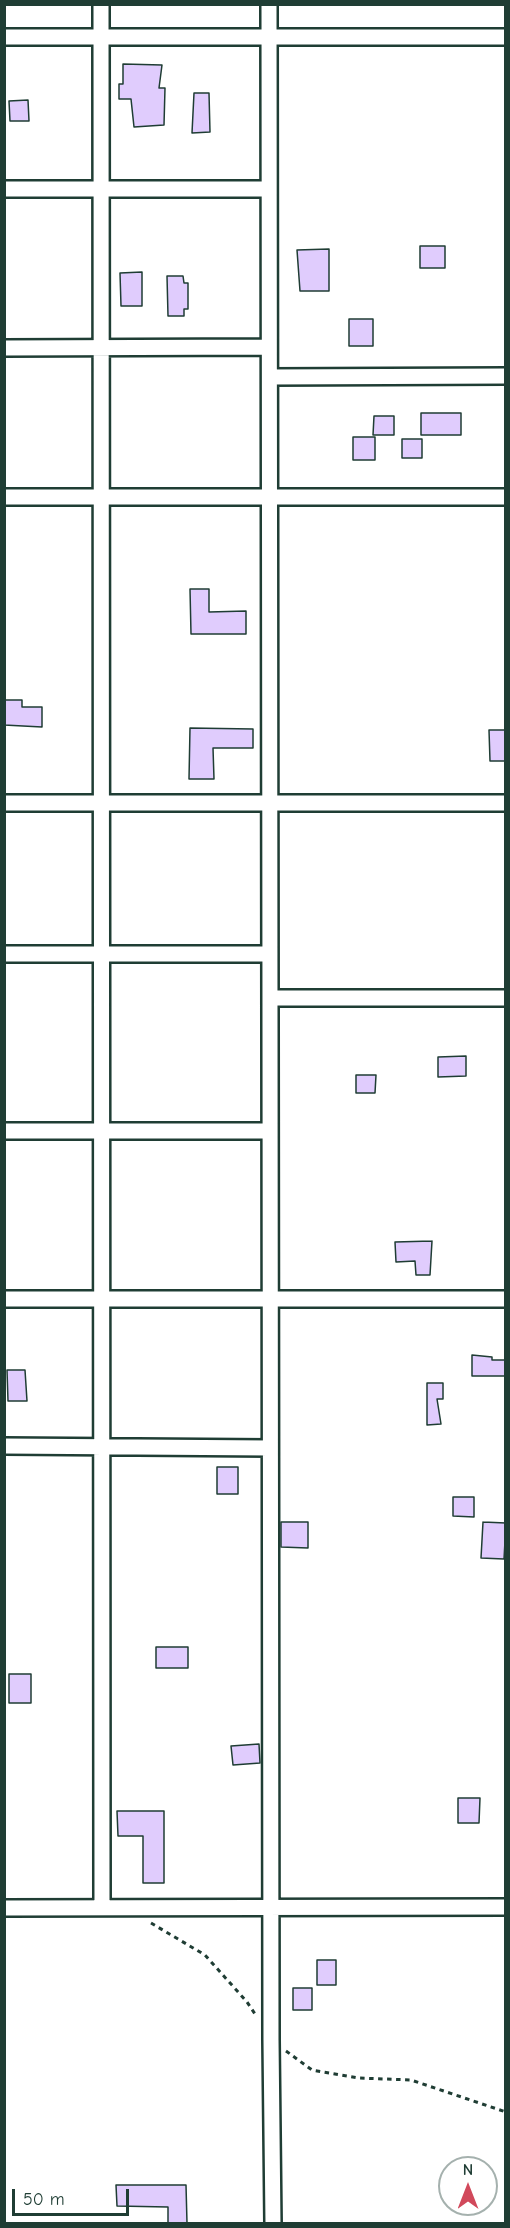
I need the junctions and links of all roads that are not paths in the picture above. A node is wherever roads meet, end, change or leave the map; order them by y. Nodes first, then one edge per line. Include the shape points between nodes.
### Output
1 (101, 4) edge
2 (269, 4) edge
3 (4, 37) edge
4 (101, 37) junction
5 (269, 37) junction
6 (506, 37) edge
7 (4, 189) edge
8 (101, 189) junction
9 (269, 189) junction
10 (4, 348) edge
11 (101, 348) junction
12 (269, 348) junction
13 (506, 376) edge
14 (270, 377) junction
15 (4, 497) edge
16 (101, 497) junction
17 (270, 497) junction
18 (506, 497) edge
19 (4, 803) edge
20 (101, 803) junction
21 (270, 803) junction
22 (506, 803) edge
23 (4, 954) edge
24 (101, 954) junction
25 (270, 954) junction
26 (270, 998) junction
27 (506, 998) edge
28 (4, 1131) edge
29 (102, 1131) junction
30 (270, 1131) junction
31 (4, 1299) edge
32 (102, 1299) junction
33 (270, 1299) junction
34 (506, 1299) edge
35 (4, 1446) edge
36 (102, 1447) junction
37 (270, 1448) junction
38 (506, 1907) edge
39 (4, 1908) edge
40 (102, 1908) junction
41 (271, 1908) junction
42 (273, 2223) edge

1 - 4 street
2 - 5 street
3 - 4 street
4 - 5 street
4 - 8 street
5 - 6 street
5 - 9 street
7 - 8 street
8 - 9 street
8 - 11 street
9 - 12 street
10 - 11 street
11 - 12 street
11 - 16 street
12 - 14 street
13 - 14 street
14 - 17 street
15 - 16 street
16 - 17 street
16 - 20 street
17 - 18 street
17 - 21 street
19 - 20 street
20 - 21 street
20 - 24 street
21 - 22 street
21 - 25 street
23 - 24 street
24 - 25 street
24 - 29 street
25 - 26 street
26 - 27 street
26 - 30 street
28 - 29 street
29 - 30 street
29 - 32 street
30 - 33 street
31 - 32 street
32 - 33 street
32 - 36 street
33 - 34 street
33 - 37 street
35 - 36 street
36 - 37 street
36 - 40 street
37 - 41 street
38 - 41 street
39 - 40 street
40 - 41 street
41 - 42 street

